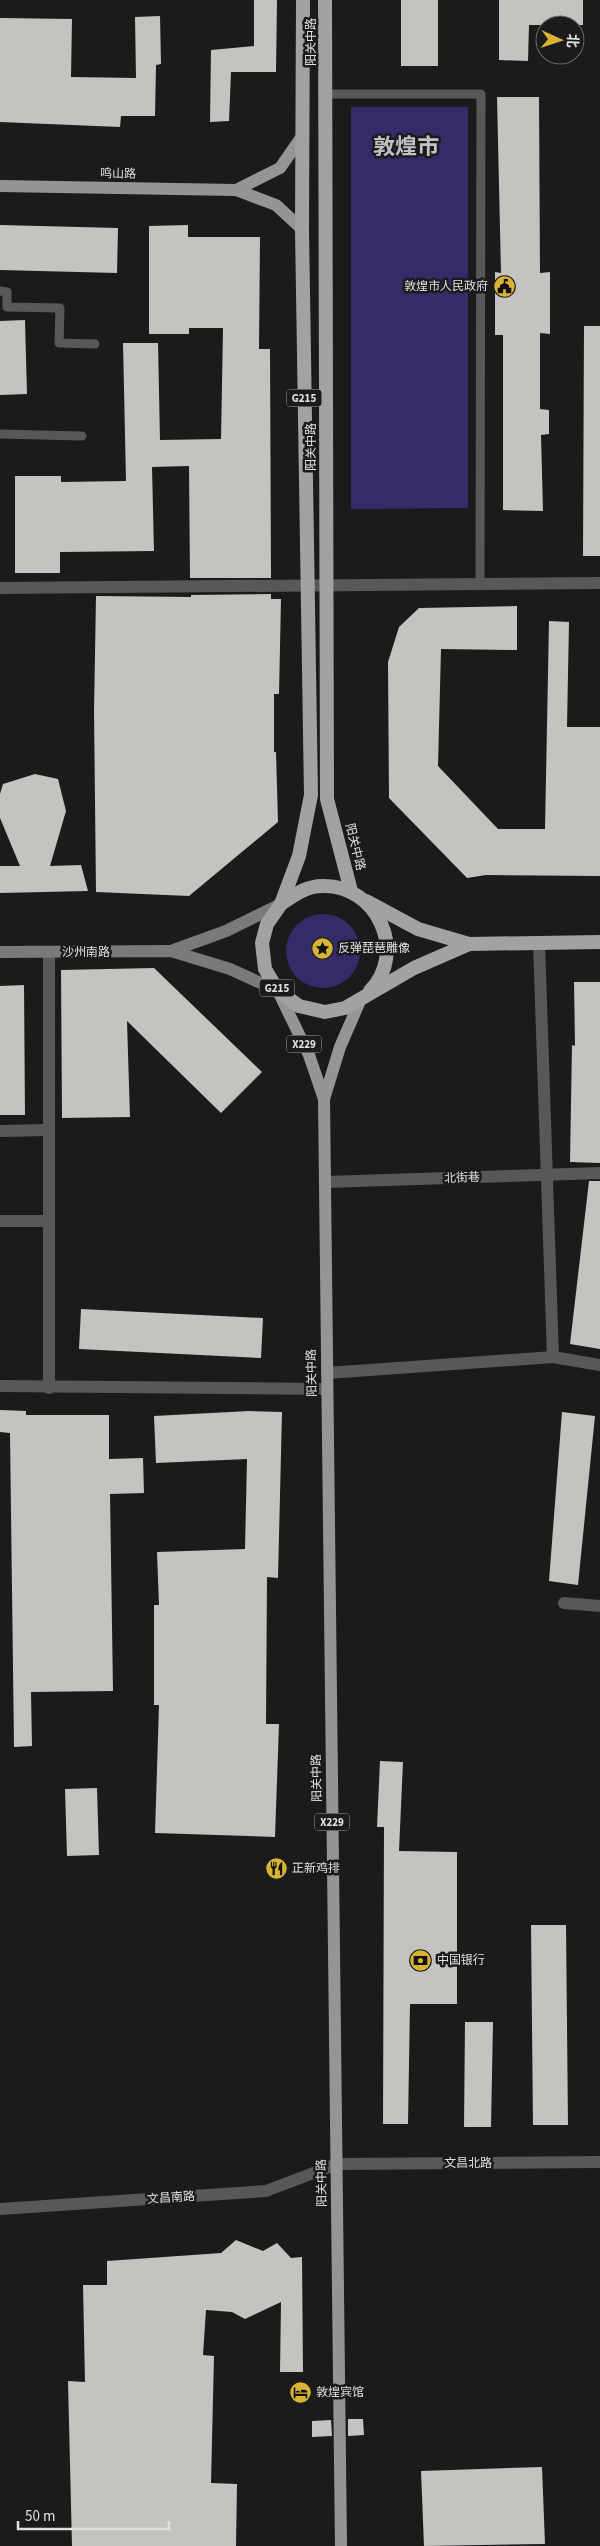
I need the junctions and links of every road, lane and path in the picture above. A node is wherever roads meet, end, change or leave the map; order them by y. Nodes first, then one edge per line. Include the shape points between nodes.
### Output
1 (303, 0) edge
2 (326, 0) edge
3 (326, 94) junction
4 (303, 135) junction
5 (0, 186) edge
6 (236, 190) junction
7 (302, 229) junction
8 (0, 291) edge
9 (94, 344) dead end
10 (0, 434) edge
11 (82, 436) dead end
12 (600, 583) edge
13 (480, 584) junction
14 (306, 586) junction
15 (327, 586) junction
16 (0, 588) edge
17 (351, 891) junction
18 (366, 901) junction
19 (281, 904) junction
20 (600, 942) edge
21 (539, 943) junction
22 (470, 944) junction
23 (171, 951) junction
24 (0, 952) edge
25 (49, 952) junction
26 (278, 991) junction
27 (360, 1001) junction
28 (324, 1099) junction
29 (49, 1130) junction
30 (0, 1131) edge
31 (600, 1173) edge
32 (547, 1176) junction
33 (325, 1182) junction
34 (0, 1221) edge
35 (49, 1221) junction
36 (553, 1357) junction
37 (600, 1365) edge
38 (327, 1373) junction
39 (0, 1386) edge
40 (49, 1388) junction
41 (327, 1389) junction
42 (564, 1602) dead end
43 (600, 1606) edge
44 (600, 2162) edge
45 (337, 2164) junction
46 (0, 2210) edge
47 (341, 2546) edge

1 - 4 highway, 阳关中路 / G215
2 - 3 highway, 阳关中路
3 - 13 lane via 481,94
3 - 15 highway, 阳关中路
4 - 6 main road via 280,168
4 - 7 highway, 阳关中路 / G215
5 - 6 main road, 鸣山路
6 - 7 main road via 276,205
7 - 14 highway, 阳关中路 / G215
8 - 9 lane via 7,292 7,307 60,308 59,343
10 - 11 lane
12 - 13 street
13 - 15 street
14 - 15 street
14 - 16 street
14 - 19 highway, 阳关中路 / G215 via 311,795 299,856
15 - 17 highway, 阳关中路 via 327,799
17 - 18 highway
17 - 19 highway via 323,886 303,890
18 - 22 highway via 418,929
18 - 27 highway via 381,921 387,954 377,984
19 - 23 main road via 226,931
19 - 26 highway, G215 via 267,924 262,943 265,968
20 - 21 highway, G215
21 - 22 highway, G215
21 - 32 street
22 - 27 highway, G215 via 414,968
23 - 25 main road, 沙州南路
23 - 26 main road via 230,969
24 - 25 main road, 沙州南路
25 - 29 street
26 - 27 highway, G215 via 300,1006 325,1012
26 - 28 main road, X229 via 309,1055
27 - 28 main road, X229 via 340,1047
28 - 33 main road, 阳关中路 / X229
29 - 30 street
29 - 35 street
31 - 32 street, 北街巷
32 - 33 street, 北街巷
32 - 36 street
33 - 38 main road, 阳关中路 / X229
34 - 35 street
35 - 40 street
36 - 37 street
36 - 38 street
38 - 41 main road, 阳关中路 / X229
39 - 40 street
40 - 41 street
41 - 45 main road, 阳关中路 / X229
42 - 43 street
44 - 45 street, 文昌北路
45 - 46 street, 文昌南路 via 266,2191
45 - 47 main road, 阳关中路 / X229

